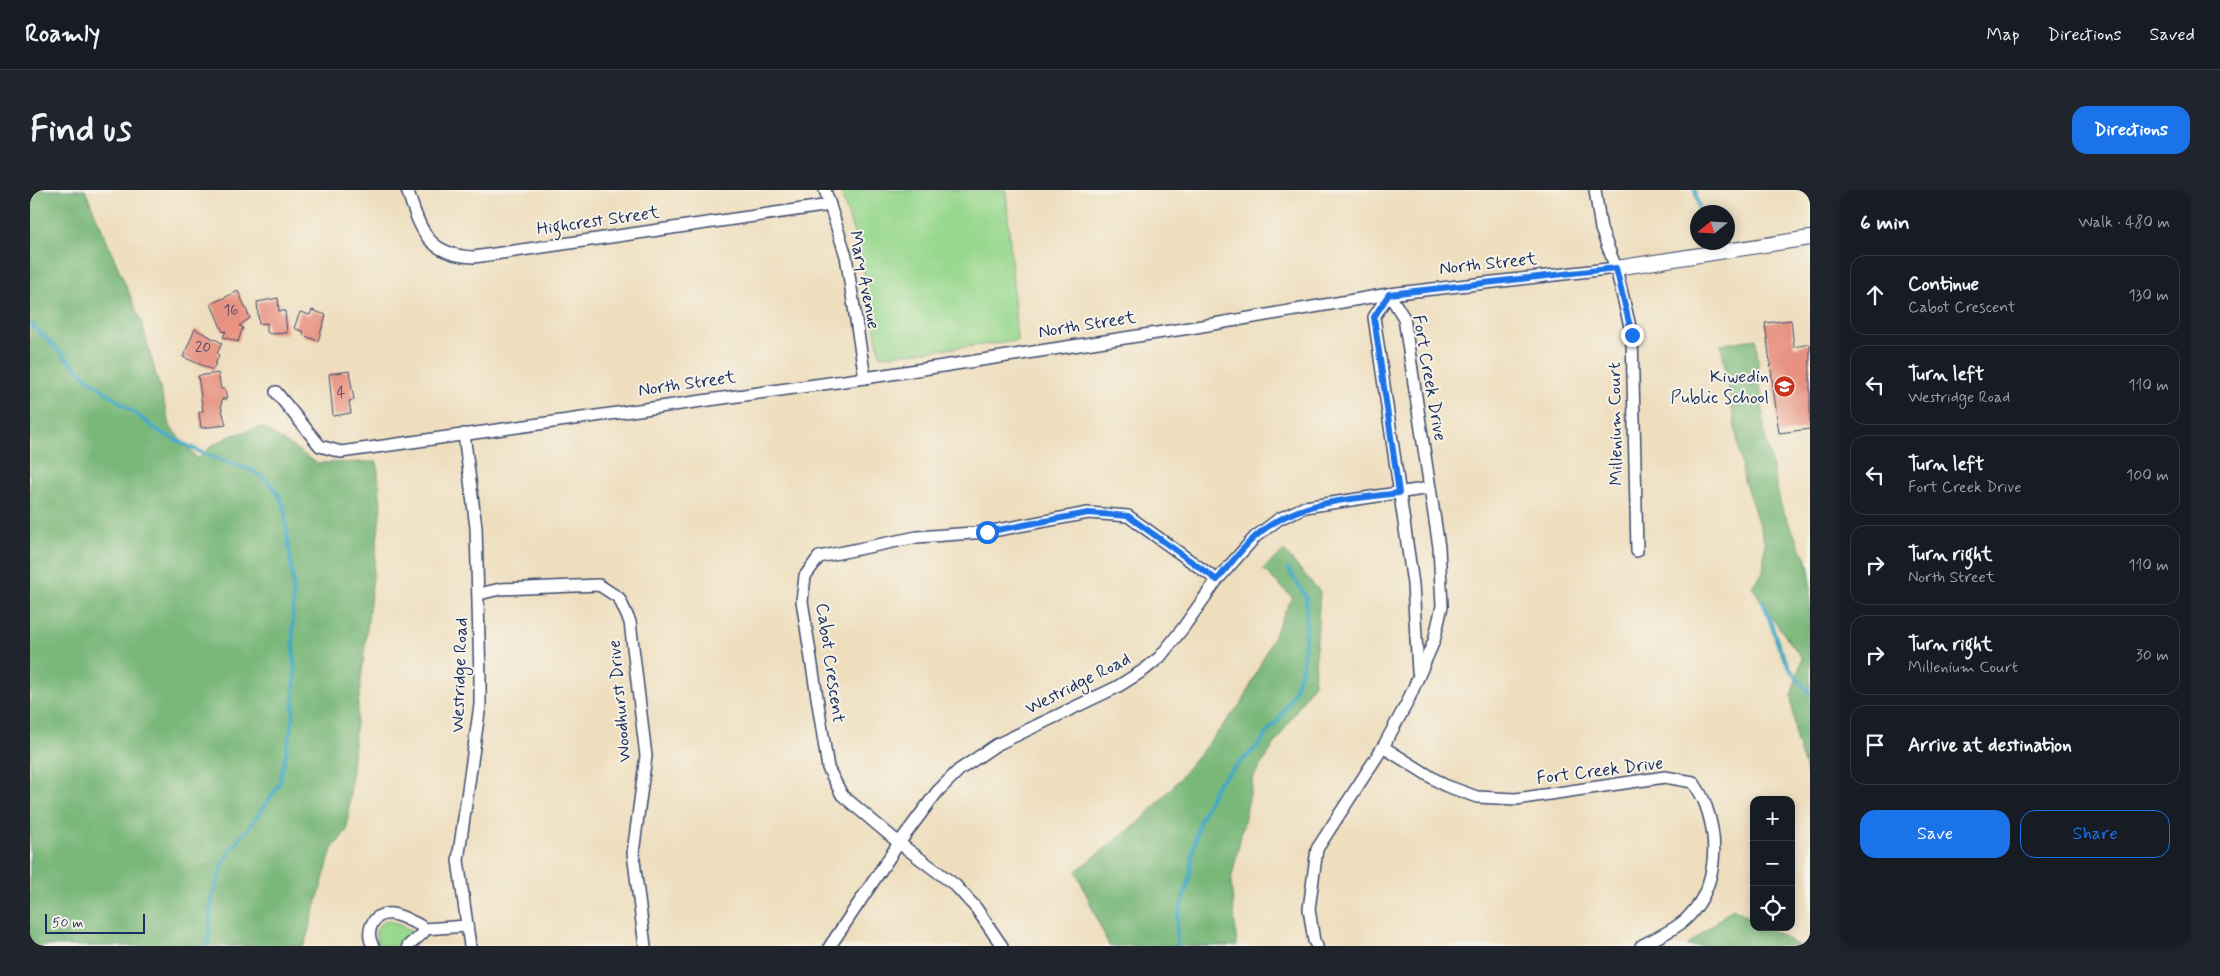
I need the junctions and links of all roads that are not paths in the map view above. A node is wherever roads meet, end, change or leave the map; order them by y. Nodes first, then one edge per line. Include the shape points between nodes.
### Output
1 (407, 190) edge
2 (825, 190) edge
3 (1595, 190) edge
4 (830, 205) junction
5 (1810, 238) edge
6 (1616, 268) junction
7 (1389, 294) junction
8 (865, 378) junction
9 (276, 392) dead end
10 (464, 434) junction
11 (1430, 488) junction
12 (1399, 493) junction
13 (1637, 551) dead end
14 (1217, 580) junction
15 (479, 594) junction
16 (1418, 676) junction
17 (1383, 747) junction
18 (899, 843) junction
19 (467, 926) junction
20 (424, 930) junction
21 (373, 946) edge
22 (408, 946) edge
23 (470, 946) edge
24 (645, 946) edge
25 (830, 946) edge
26 (1002, 946) edge
27 (1317, 946) edge
28 (1641, 946) edge

1 - 4 street, Highcrest Street via 422,232 444,252 466,257
2 - 4 street, Mary Avenue
3 - 6 street, Millenium Court via 1601,229
4 - 8 street, Mary Avenue via 846,256
5 - 6 street, North Street
6 - 7 street, North Street
6 - 13 street, Millenium Court via 1632,335
7 - 8 street, North Street
7 - 11 street, Fort Creek Drive via 1404,318
7 - 12 street, Fort Creek Drive via 1374,317
8 - 10 street, North Street
9 - 10 street, North Street via 320,446 341,452
10 - 15 street, Westridge Road via 476,528
11 - 12 street, Westridge Road
11 - 16 street, Fort Creek Drive via 1441,566 1442,606 1434,641
12 - 14 street, Westridge Road via 1305,507 1279,519 1255,537
12 - 16 street, Fort Creek Drive via 1415,604
14 - 18 street, Westridge Road via 1160,657 1116,687 976,756 937,792
14 - 18 street, Cabot Crescent via 1128,516 1088,513 987,532 917,538 819,557 805,576 802,601 828,768 842,795
15 - 19 street, Westridge Road via 480,705 458,860
15 - 24 street, Woodhurst Drive via 500,589 599,586 619,598 630,622 646,756 633,853
16 - 17 street, Fort Creek Drive
17 - 27 street, Fort Creek Drive via 1317,849 1310,909
17 - 28 street, Fort Creek Drive via 1444,786 1476,796 1516,799 1665,778 1693,782 1706,805 1713,836 1714,867 1704,897 1684,921
18 - 25 street, Westridge Road
18 - 26 street, Cabot Crescent via 954,885 976,908
19 - 20 street
19 - 23 street, Westridge Road
20 - 21 street via 398,915 384,914 370,929
20 - 22 street

